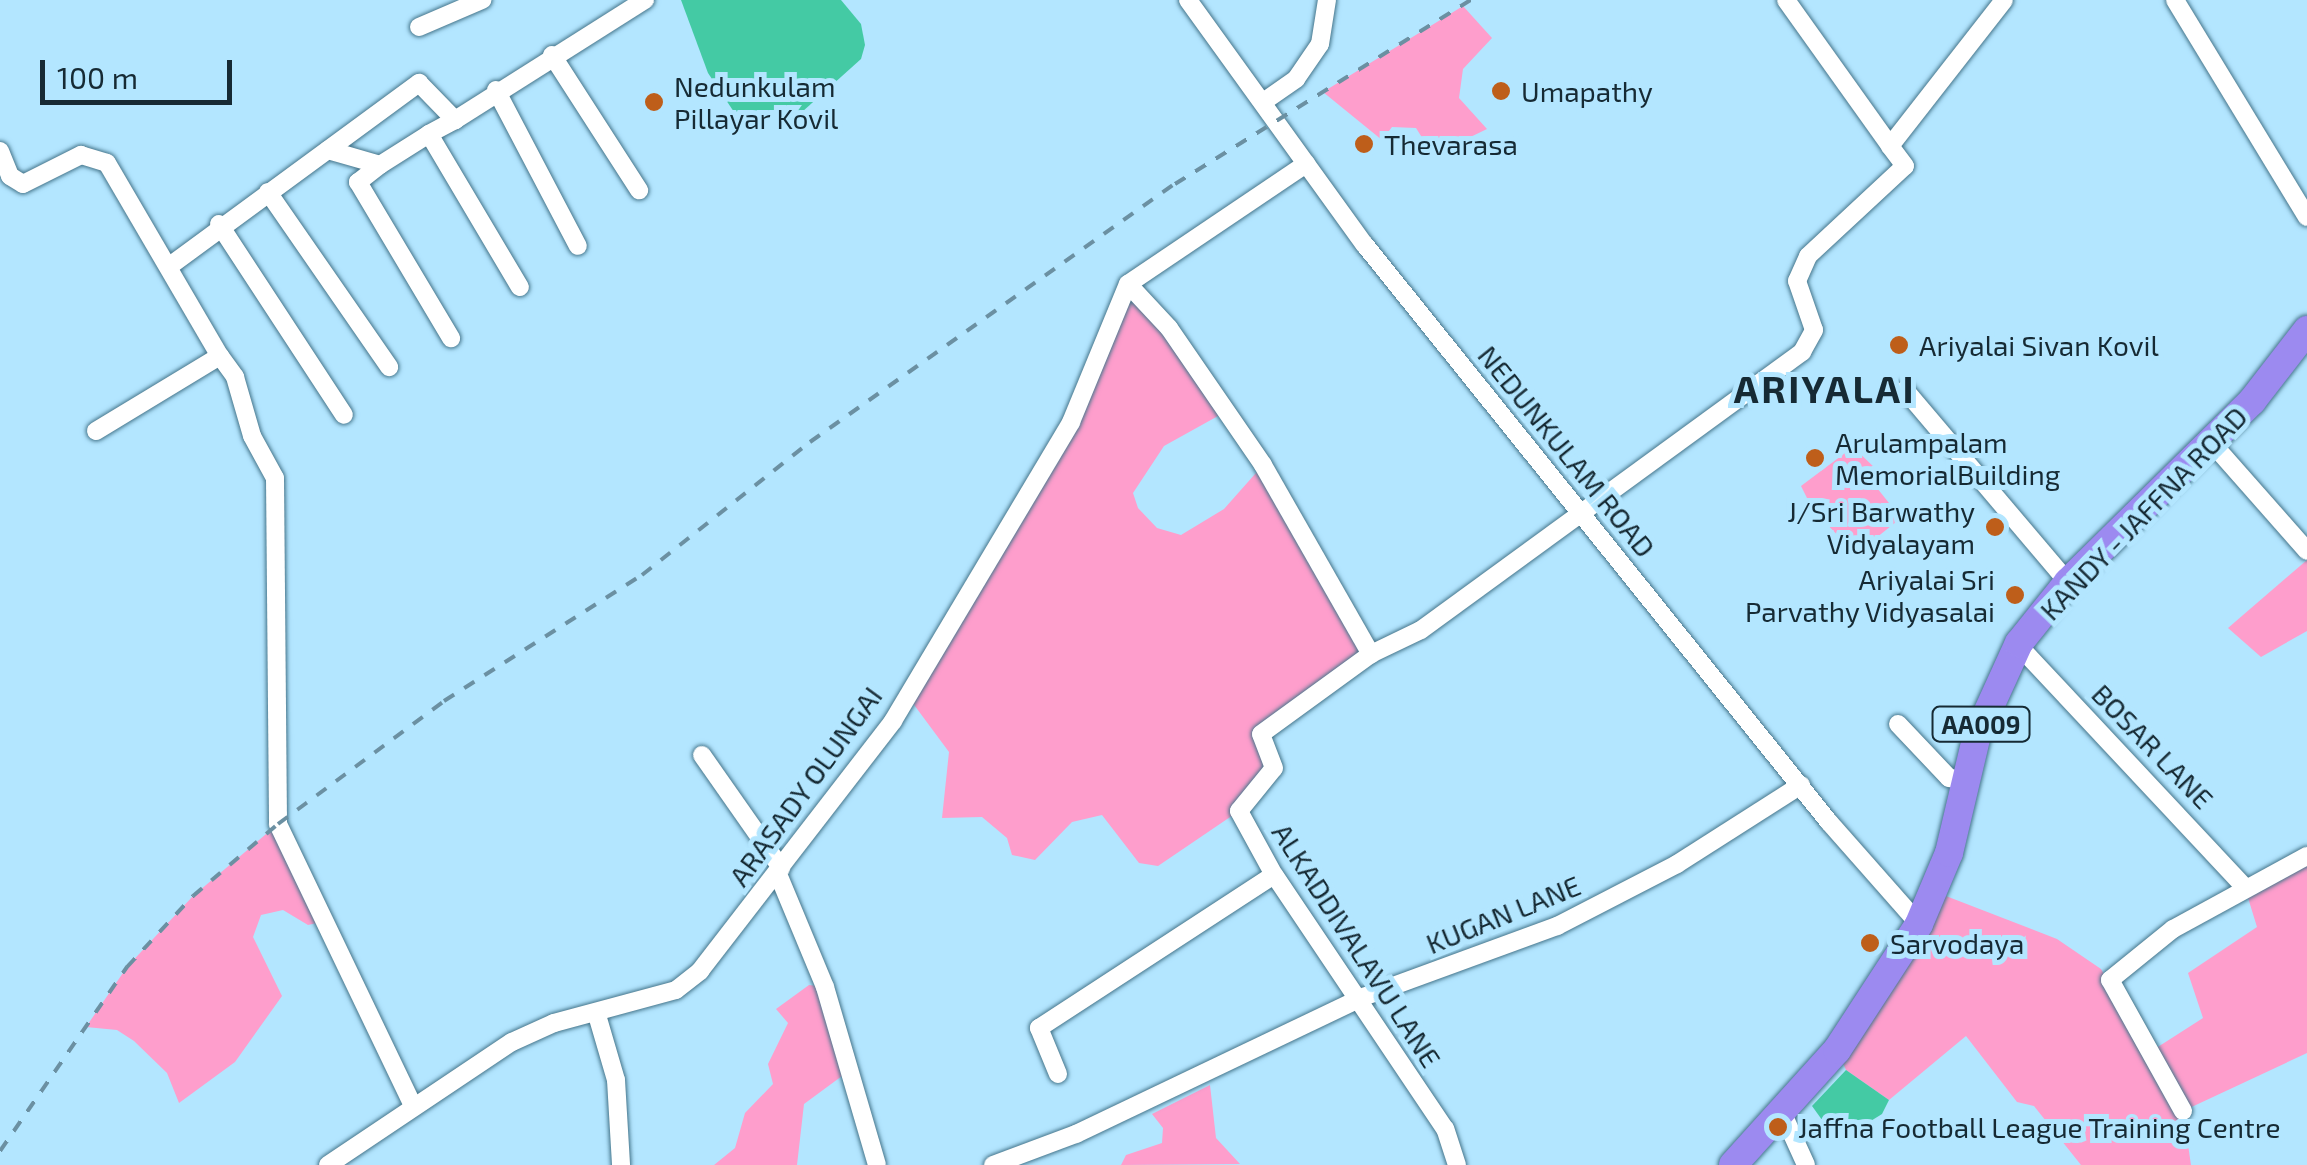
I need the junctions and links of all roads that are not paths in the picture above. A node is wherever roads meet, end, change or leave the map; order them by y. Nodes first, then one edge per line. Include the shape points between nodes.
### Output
1 (482, 0) edge
2 (1188, 0) edge
3 (1327, 0) edge
4 (1786, 0) edge
5 (2004, 0) edge
6 (2176, 0) edge
7 (636, 2) edge
8 (420, 27) dead end
9 (552, 55) junction
10 (496, 90) junction
11 (1266, 100) junction
12 (454, 120) junction
13 (429, 134) junction
14 (1890, 146) junction
15 (328, 150) junction
16 (0, 151) edge
17 (1306, 164) junction
18 (380, 166) junction
19 (639, 190) dead end
20 (268, 192) junction
21 (2307, 217) edge
22 (219, 224) junction
23 (578, 246) dead end
24 (171, 265) junction
25 (1128, 284) junction
26 (520, 287) dead end
27 (2307, 330) edge
28 (452, 338) dead end
29 (220, 356) junction
30 (389, 367) dead end
31 (1905, 390) dead end
32 (344, 415) dead end
33 (96, 430) dead end
34 (2212, 442) junction
35 (1583, 515) junction
36 (2307, 551) edge
37 (2068, 582) junction
38 (2018, 645) junction
39 (1371, 654) junction
40 (1898, 724) dead end
41 (702, 754) dead end
42 (1965, 780) junction
43 (1801, 785) junction
44 (2307, 856) edge
45 (780, 871) junction
46 (1274, 875) junction
47 (2245, 888) junction
48 (1919, 924) junction
49 (1356, 1000) junction
50 (598, 1014) junction
51 (1058, 1074) dead end
52 (413, 1106) junction
53 (2182, 1111) dead end
54 (1782, 1112) junction
55 (328, 1165) edge
56 (621, 1165) edge
57 (877, 1165) edge
58 (993, 1165) edge
59 (1457, 1165) edge
60 (1733, 1165) edge
61 (1806, 1165) edge

1 - 8 street
2 - 11 street, NEDUNKULAM ROAD
3 - 11 street via 1320,44 1296,79
4 - 14 street
5 - 14 street
6 - 21 street
7 - 9 street
9 - 10 street
9 - 19 street
10 - 12 street
10 - 23 street
11 - 17 street, NEDUNKULAM ROAD
12 - 13 street
12 - 15 street via 419,83
13 - 18 street
13 - 26 street
14 - 35 street, ALKADDIVALAVU LANE via 1905,166 1808,256 1797,281 1812,342
15 - 18 street
15 - 20 street
16 - 24 street via 10,176 33,185 81,155 98,156
17 - 25 street
17 - 35 street, NEDUNKULAM ROAD
18 - 28 street via 358,182
20 - 22 street
20 - 30 street
22 - 24 street
22 - 32 street
24 - 29 street
25 - 39 street via 1169,328 1263,465
25 - 45 street, ARASADY OLUNGAI via 1071,422 1006,534 893,721
27 - 34 highway, KANDY - JAFFNA ROAD / AA009
29 - 33 street
29 - 52 street via 276,478 278,824
31 - 37 street
34 - 36 street
34 - 37 highway, KANDY - JAFFNA ROAD / AA009
35 - 39 street, ALKADDIVALAVU LANE via 1421,630
35 - 43 street, NEDUNKULAM ROAD
37 - 38 highway, KANDY - JAFFNA ROAD / AA009
38 - 42 highway, KANDY - JAFFNA ROAD / AA009 via 1991,695
38 - 47 street, BOSAR LANE
39 - 46 street, ALKADDIVALAVU LANE via 1261,734 1274,768 1239,811
40 - 42 street via 1949,778
41 - 45 street
42 - 48 highway, KANDY - JAFFNA ROAD / AA009 via 1949,853
43 - 48 street, NEDUNKULAM ROAD
43 - 49 street, KUGAN LANE via 1676,864 1558,926
44 - 47 street
45 - 50 street, ARASADY OLUNGAI via 700,971 676,990
45 - 57 street via 825,987
46 - 49 street, ALKADDIVALAVU LANE
46 - 51 street via 1040,1028
47 - 53 street via 2173,929 2110,980
48 - 54 highway, KANDY - JAFFNA ROAD / AA009 via 1886,983
49 - 58 street, KUGAN LANE via 1076,1134
49 - 59 street, ALKADDIVALAVU LANE via 1445,1129
50 - 52 street, ARASADY OLUNGAI via 554,1023 512,1042
50 - 56 street via 616,1080
52 - 55 street, ARASADY OLUNGAI
54 - 60 highway, KANDY - JAFFNA ROAD / AA009
54 - 61 street

